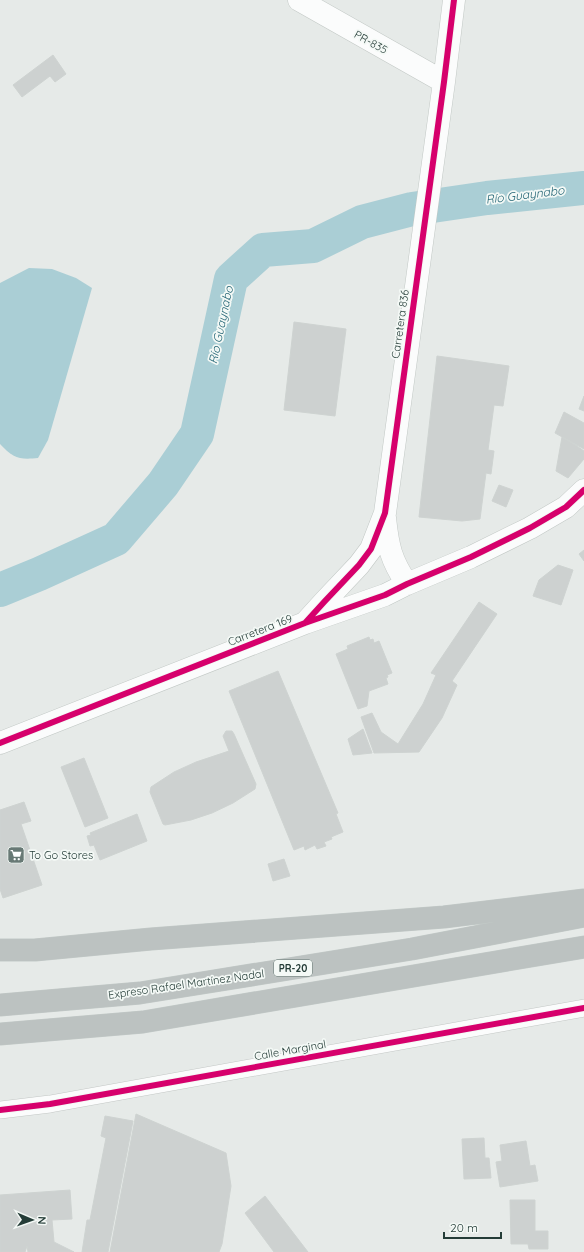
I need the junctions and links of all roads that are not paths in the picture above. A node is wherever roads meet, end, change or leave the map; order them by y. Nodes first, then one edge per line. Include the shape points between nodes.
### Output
1 (299, 0) edge
2 (454, 0) edge
3 (444, 82) junction
4 (584, 490) edge
5 (385, 513) junction
6 (407, 584) junction
7 (305, 623) junction
8 (0, 743) edge
9 (584, 900) edge
10 (584, 916) edge
11 (584, 946) edge
12 (0, 950) edge
13 (0, 1006) edge
14 (584, 1008) edge
15 (0, 1034) edge
16 (0, 1110) edge

1 - 3 street, PR-835 / PR-835
2 - 3 street, Carretera 836
3 - 5 street, Carretera 836
4 - 6 street, Carretera 169 via 566,507 530,528
5 - 6 street, Carretera 836 via 387,542 394,563
5 - 7 street, Carretera 836 via 371,549
6 - 7 street, Carretera 169 via 385,595
7 - 8 street, Carretera 169
9 - 12 highway via 444,916 35,950
10 - 13 highway, Expreso Rafael Martínez Nadal / PR-20 via 412,949 140,993
11 - 15 highway via 143,1022
14 - 16 street, Calle Marginal via 50,1104

